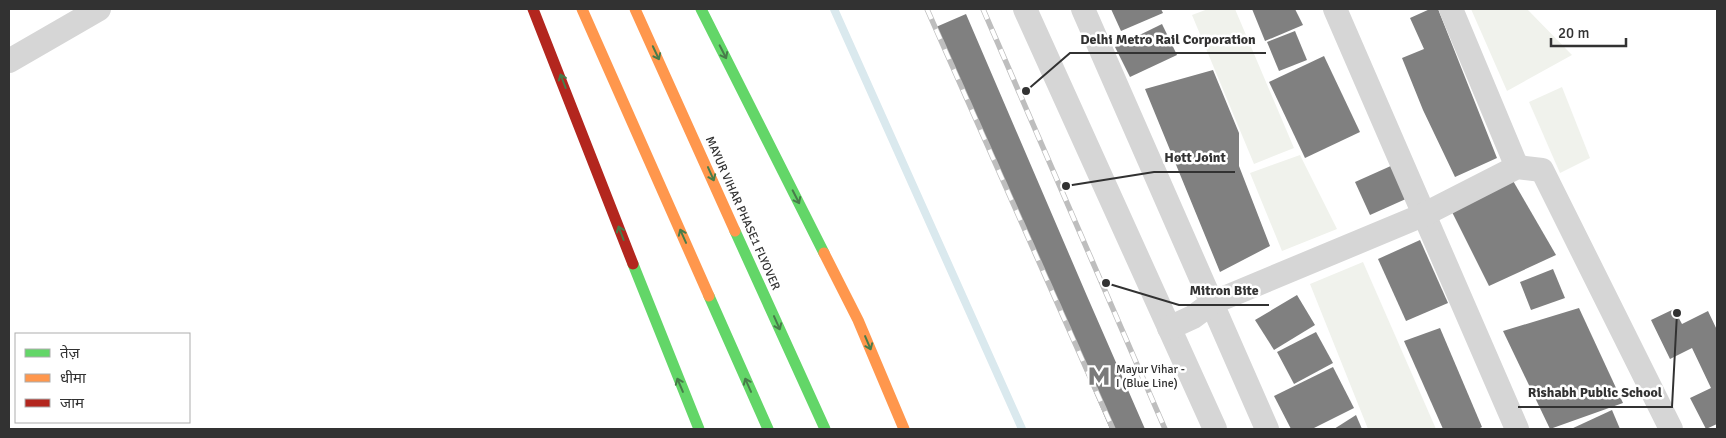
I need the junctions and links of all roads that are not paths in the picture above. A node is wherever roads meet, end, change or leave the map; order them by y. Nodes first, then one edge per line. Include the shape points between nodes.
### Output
1 (99, 9) edge
2 (533, 9) edge
3 (582, 9) edge
4 (635, 9) edge
5 (701, 9) edge
6 (1025, 9) edge
7 (1083, 9) edge
8 (1334, 9) edge
9 (1451, 9) edge
10 (9, 61) edge
11 (1517, 168) junction
12 (1423, 214) junction
13 (1212, 303) junction
14 (1169, 328) junction
15 (699, 429) edge
16 (768, 429) edge
17 (825, 429) edge
18 (904, 429) edge
19 (1215, 429) edge
20 (1267, 429) edge
21 (1517, 429) edge
22 (1672, 429) edge

1 - 10 street
15 -> 2 highway
16 -> 3 highway
4 -> 17 highway, MAYUR VIHAR PHASE1 FLYOVER
5 -> 18 highway via 858,320
6 - 14 street
7 - 13 street
8 - 12 street
9 - 11 street
11 - 12 street
11 - 22 street via 1542,170
12 - 13 street
12 - 21 street
13 - 14 street via 1193,317
13 - 20 street
14 - 19 street

